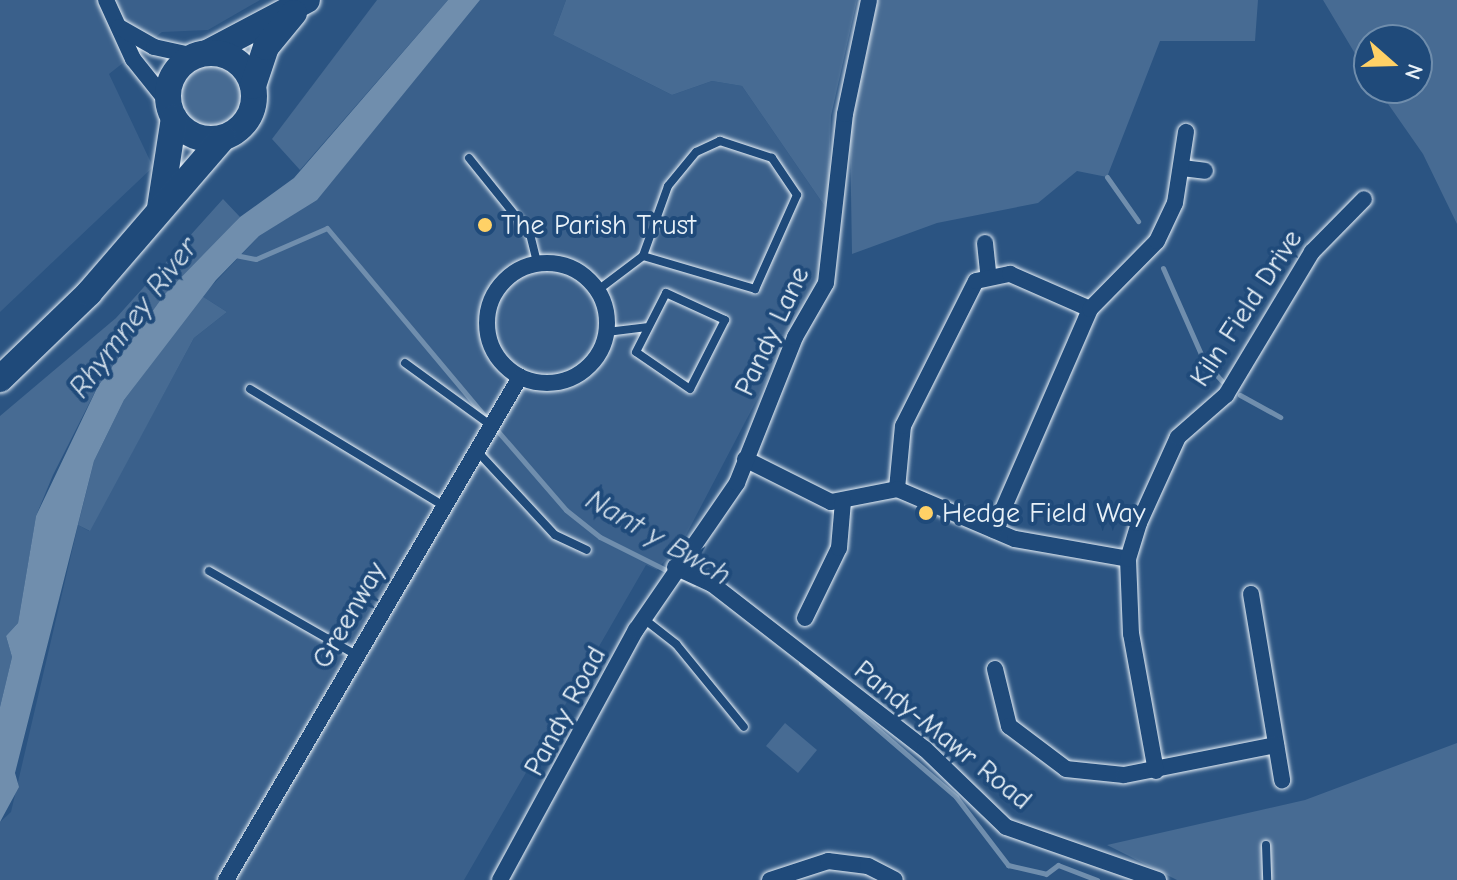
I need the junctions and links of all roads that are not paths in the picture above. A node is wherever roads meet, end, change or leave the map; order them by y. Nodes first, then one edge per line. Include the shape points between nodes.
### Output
1 (106, 0) edge
2 (869, 0) edge
3 (304, 2) edge
4 (119, 27) junction
5 (201, 55) junction
6 (253, 86) junction
7 (171, 111) junction
8 (1186, 132) dead end
9 (223, 138) junction
10 (469, 158) dead end
11 (1182, 168) junction
12 (1205, 171) dead end
13 (1364, 199) dead end
14 (159, 212) junction
15 (985, 243) dead end
16 (643, 256) junction
17 (537, 263) junction
18 (988, 274) junction
19 (598, 290) junction
20 (1090, 309) junction
21 (645, 327) junction
22 (607, 332) junction
23 (405, 363) dead end
24 (520, 377) junction
25 (0, 379) edge
26 (250, 389) dead end
27 (489, 424) junction
28 (475, 448) junction
29 (745, 459) junction
30 (897, 489) junction
31 (843, 501) junction
32 (442, 505) junction
33 (994, 530) junction
34 (587, 550) dead end
35 (1128, 559) junction
36 (675, 567) junction
37 (209, 571) dead end
38 (1251, 594) dead end
39 (805, 618) dead end
40 (643, 619) junction
41 (356, 655) junction
42 (995, 669) dead end
43 (744, 727) dead end
44 (1276, 745) junction
45 (1156, 771) junction
46 (1282, 780) dead end
47 (1266, 845) dead end
48 (226, 880) edge
49 (500, 880) edge
50 (770, 880) edge
51 (895, 880) edge
52 (1158, 880) edge
53 (1267, 880) edge

1 - 4 street
2 - 29 street, Pandy Lane via 845,114 835,252
3 - 5 main road
3 - 6 main road via 266,47
4 - 5 street via 154,47
4 - 7 street via 133,59
5 - 6 main road via 241,65
5 - 7 main road via 174,75
6 - 9 main road via 251,112
7 - 9 main road via 195,136
7 - 14 main road
8 - 11 street
9 - 14 main road
10 - 17 lane via 530,234
11 - 12 street
11 - 20 street via 1157,241
13 - 35 street, Kiln Field Drive via 1312,252 1226,395 1178,437
14 - 25 main road
15 - 18 street
16 - 16 lane via 755,289 797,195 772,158 720,141 696,152 668,186
16 - 19 lane
17 - 19 street via 574,268
17 - 24 street via 504,280 487,313 493,350
18 - 20 street via 1010,274
18 - 30 street via 961,300 903,426
19 - 22 street
20 - 33 street
21 - 21 lane via 666,293 725,320 690,389 636,352
21 - 22 lane
22 - 24 street via 602,350 575,377 538,383
23 - 27 lane
24 - 27 street, Greenway
26 - 32 lane
27 - 28 street, Greenway
28 - 32 street, Greenway
28 - 34 lane via 555,535
29 - 31 street via 810,496
29 - 36 street, Pandy Lane via 737,483
30 - 31 street
30 - 33 street
31 - 39 street via 839,548
32 - 41 street, Greenway
33 - 35 street
35 - 45 street, Kiln Field Drive via 1138,695
36 - 40 street, Pandy Road
36 - 52 street, Pandy-Mawr Road via 712,584 925,749 1006,827
37 - 41 lane
38 - 44 street
40 - 43 lane via 676,644
40 - 49 street, Pandy Road
41 - 48 street, Greenway
42 - 45 street via 1009,726 1025,744 1066,769
44 - 45 street
44 - 46 street
47 - 53 lane
50 - 51 street via 828,861 868,866

